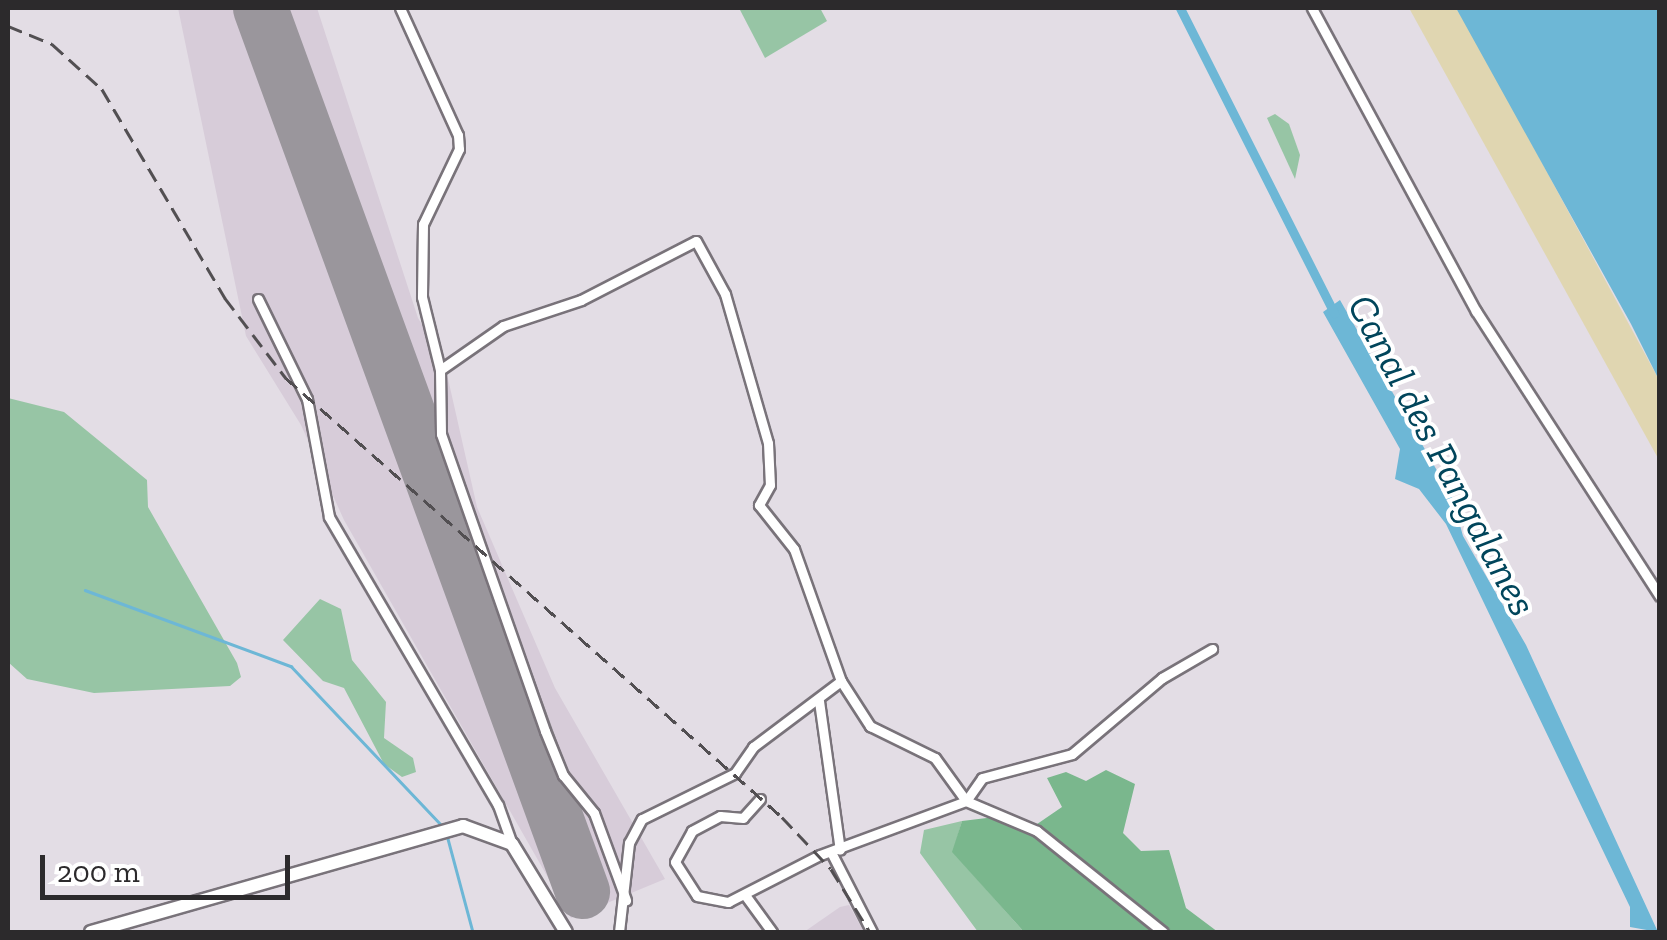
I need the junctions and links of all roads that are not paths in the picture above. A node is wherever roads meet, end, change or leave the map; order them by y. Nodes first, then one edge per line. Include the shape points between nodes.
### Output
1 (400, 8) edge
2 (1312, 8) edge
3 (258, 299) dead end
4 (440, 370) junction
5 (1660, 596) edge
6 (1212, 648) dead end
7 (841, 681) junction
8 (819, 701) junction
9 (760, 799) dead end
10 (966, 802) junction
11 (512, 844) junction
12 (836, 852) junction
13 (745, 896) junction
14 (626, 900) junction
15 (91, 932) edge
16 (566, 932) edge
17 (619, 932) edge
18 (772, 932) edge
19 (872, 932) edge
20 (1163, 932) edge

1 - 4 street via 458,135 459,149 423,224 422,297
2 - 5 street via 1476,312
3 - 11 street via 307,399 329,517 498,806
4 - 7 street via 503,326 582,300 696,241 724,294 768,443 770,485 760,504 794,548
4 - 14 street via 441,434 470,519 557,760 594,813
6 - 10 street via 1162,678 1072,754 982,778
7 - 8 street
7 - 10 street via 870,726 935,758
8 - 12 street
8 - 14 street via 753,747 735,773 642,819 628,843
9 - 13 street via 743,818 720,816 692,831 675,862 696,896 728,902
10 - 12 street
10 - 20 street via 1038,831
11 - 15 main road via 463,826
11 - 16 main road
12 - 13 street
12 - 19 street
13 - 18 street
14 - 17 street

